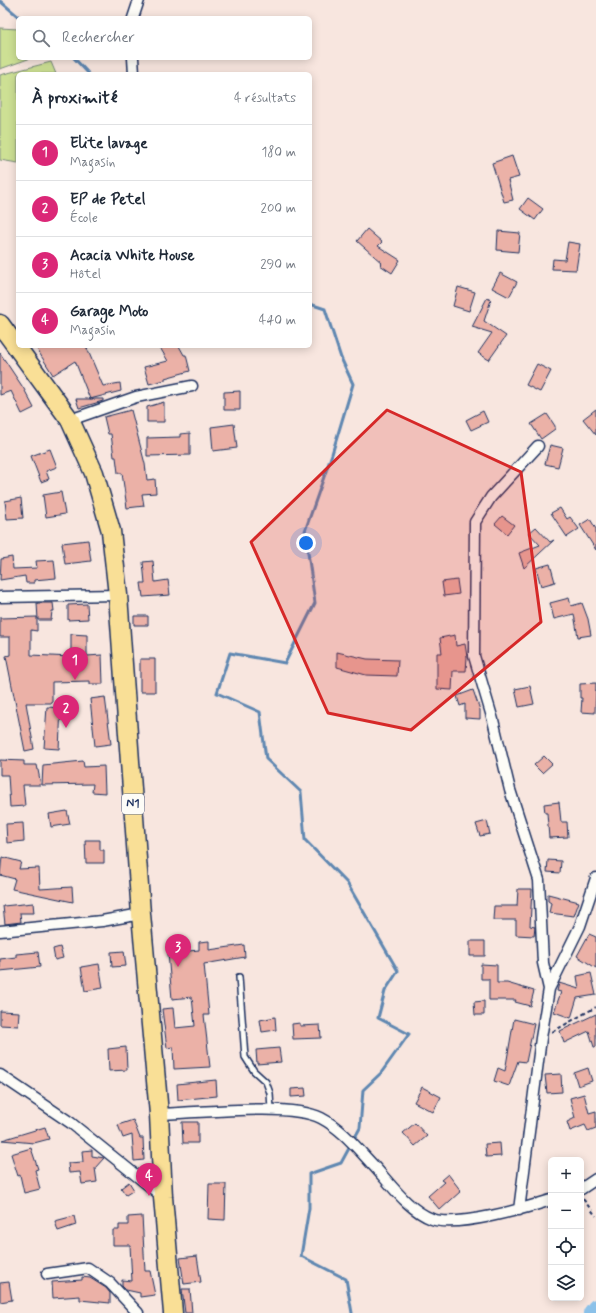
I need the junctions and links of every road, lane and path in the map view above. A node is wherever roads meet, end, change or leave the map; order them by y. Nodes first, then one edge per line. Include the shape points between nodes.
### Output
1 (139, 0) edge
2 (133, 16) edge
3 (133, 60) edge
4 (134, 72) edge
5 (0, 324) edge
6 (16, 346) edge
7 (18, 348) edge
8 (192, 386) dead end
9 (70, 420) junction
10 (538, 446) dead end
11 (118, 595) junction
12 (0, 597) edge
13 (596, 878) edge
14 (141, 914) junction
15 (0, 931) edge
16 (239, 977) dead end
17 (549, 989) junction
18 (596, 1007) edge
19 (541, 1038) junction
20 (0, 1075) edge
21 (271, 1110) junction
22 (159, 1114) junction
23 (596, 1179) edge
24 (584, 1187) edge
25 (163, 1197) junction
26 (584, 1200) edge
27 (548, 1201) edge
28 (519, 1210) junction
29 (596, 1216) edge
30 (46, 1274) dead end
31 (138, 1313) edge
32 (173, 1313) edge

1 - 2 street
3 - 4 street
5 - 6 highway, N1
7 - 9 highway, N1
8 - 9 street via 136,397
9 - 11 highway, N1 via 94,473 111,531
10 - 17 street via 491,497 475,522 474,656 510,790 539,880 543,963
11 - 12 street
11 - 14 highway, N1
13 - 17 street via 580,926
14 - 15 street via 102,921
14 - 22 highway, N1
16 - 21 lane via 245,1057 254,1071 266,1082 270,1093
17 - 19 street
18 - 19 path
19 - 28 street
20 - 25 street via 71,1123
21 - 22 street
21 - 28 street via 299,1112 320,1118 346,1136 410,1205 433,1219 462,1220
22 - 25 highway, N1
23 - 24 street
25 - 32 highway, N1
26 - 29 path
27 - 28 street
30 - 31 street via 88,1268 110,1282

